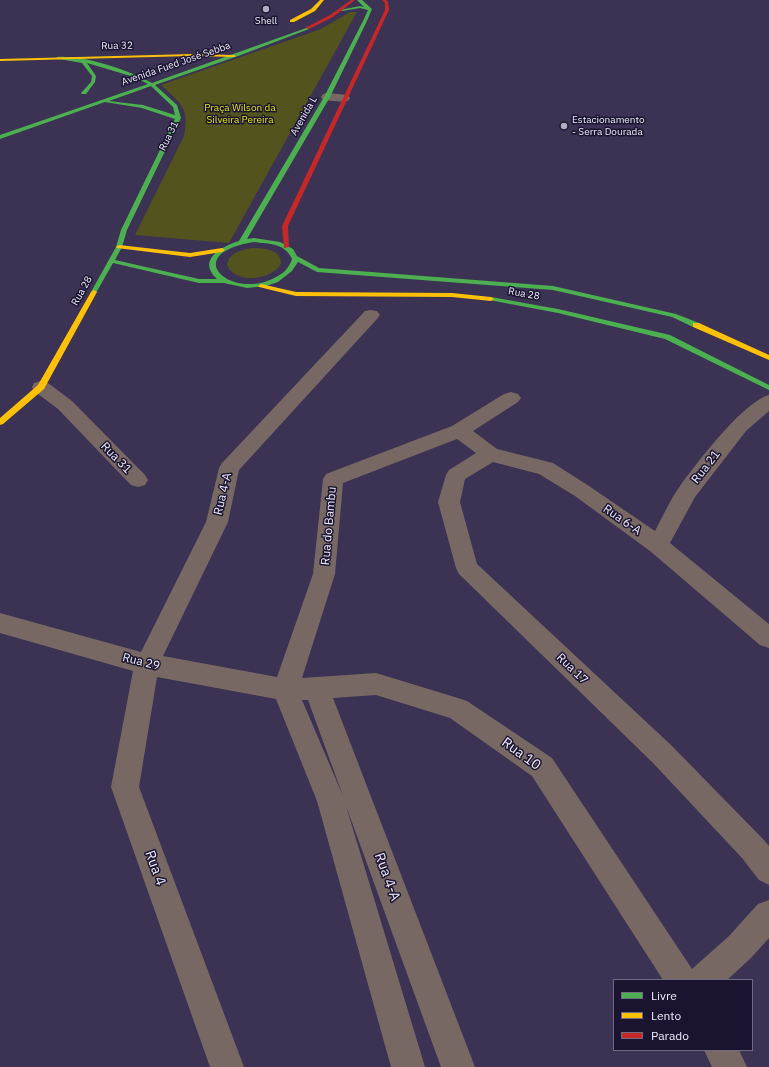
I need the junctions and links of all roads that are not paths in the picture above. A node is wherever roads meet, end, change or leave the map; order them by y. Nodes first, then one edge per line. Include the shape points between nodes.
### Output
1 (322, 0) edge
2 (353, 0) edge
3 (359, 0) edge
4 (384, 0) edge
5 (370, 9) junction
6 (342, 10) junction
7 (283, 25) dead end
8 (219, 46) dead end
9 (192, 55) junction
10 (234, 56) junction
11 (60, 58) junction
12 (0, 60) edge
13 (83, 61) junction
14 (164, 66) dead end
15 (150, 71) dead end
16 (136, 76) junction
17 (121, 81) dead end
18 (151, 84) junction
19 (99, 88) dead end
20 (327, 97) junction
21 (344, 98) junction
22 (100, 102) junction
23 (178, 118) junction
24 (0, 137) edge
25 (242, 242) junction
26 (286, 247) junction
27 (119, 248) junction
28 (222, 250) junction
29 (296, 258) junction
30 (111, 261) junction
31 (225, 281) junction
32 (261, 286) junction
33 (371, 315) dead end
34 (769, 358) edge
35 (41, 387) junction
36 (769, 388) edge
37 (511, 398) dead end
38 (769, 401) edge
39 (0, 422) edge
40 (459, 431) junction
41 (490, 454) junction
42 (138, 480) dead end
43 (658, 545) junction
44 (0, 623) edge
45 (769, 637) edge
46 (147, 664) junction
47 (316, 687) junction
48 (285, 690) junction
49 (769, 870) edge
50 (769, 915) edge
51 (680, 979) edge
52 (705, 979) edge
53 (722, 1051) edge
54 (226, 1067) edge
55 (408, 1067) edge
56 (458, 1067) edge
57 (730, 1067) edge

1 - 7 main road via 318,7
2 - 6 main road, Avenida Fued José Sebba
3 - 5 main road
4 - 21 main road via 387,3 387,10
5 - 6 main road via 360,7
5 - 20 main road, Avenida L
6 - 10 main road, Avenida Fued José Sebba via 325,21
8 - 9 main road, Avenida Fued José Sebba
9 - 10 main road, Rua 32
9 - 11 main road, Rua 32
9 - 14 main road, Avenida Fued José Sebba
10 - 18 main road, Avenida Fued José Sebba
11 - 12 main road, Rua 32
11 - 13 main road, Rua 31
13 - 16 main road, Rua 31
13 - 19 main road via 94,76 93,82 81,94
15 - 16 main road, Avenida Fued José Sebba
16 - 17 main road, Avenida Fued José Sebba
16 - 18 main road, Rua 31
18 - 22 main road, Avenida Fued José Sebba
18 - 23 main road, Rua 31 via 175,106
20 - 21 street
20 - 25 main road, Avenida L
21 - 26 main road via 285,226
22 - 23 main road via 133,104 156,109
22 - 24 main road, Avenida Fued José Sebba
23 - 27 main road, Rua 31 via 124,230
25 - 26 main road via 266,240
25 - 28 main road
26 - 29 main road, Rua 28
27 - 28 main road via 190,255
27 - 30 main road, Rua 31
28 - 31 main road via 212,263 213,270
29 - 32 main road via 296,265 284,278
29 - 34 main road, Rua 28 via 317,270 553,288 674,315
30 - 31 main road via 199,281
30 - 35 main road, Rua 28
31 - 32 main road via 236,285
32 - 36 main road, Rua 28 via 296,294 452,295 558,311 667,337
33 - 46 street, Rua 4-A via 229,468 217,522
35 - 39 main road, Rua 28
35 - 42 street, Rua 31 via 65,405
37 - 40 street, Rua do Bambu
38 - 43 street, Rua 21 via 739,426 687,492
40 - 41 street, Rua 6-A
40 - 48 street, Rua do Bambu via 333,479 324,574
41 - 43 street, Rua 6-A via 546,468
41 - 49 street, Rua 17 via 456,475 449,502 466,568 662,754 752,848
43 - 45 street, Rua 6-A
44 - 46 street, Rua 29
46 - 48 street, Rua 29
46 - 54 street, Rua 4 via 125,787
47 - 48 street, Rua 10
47 - 51 street, Rua 10 via 376,684 458,709 542,767
47 - 56 street, Rua 4-A
48 - 55 street via 331,800
50 - 52 street via 740,947
53 - 57 street

